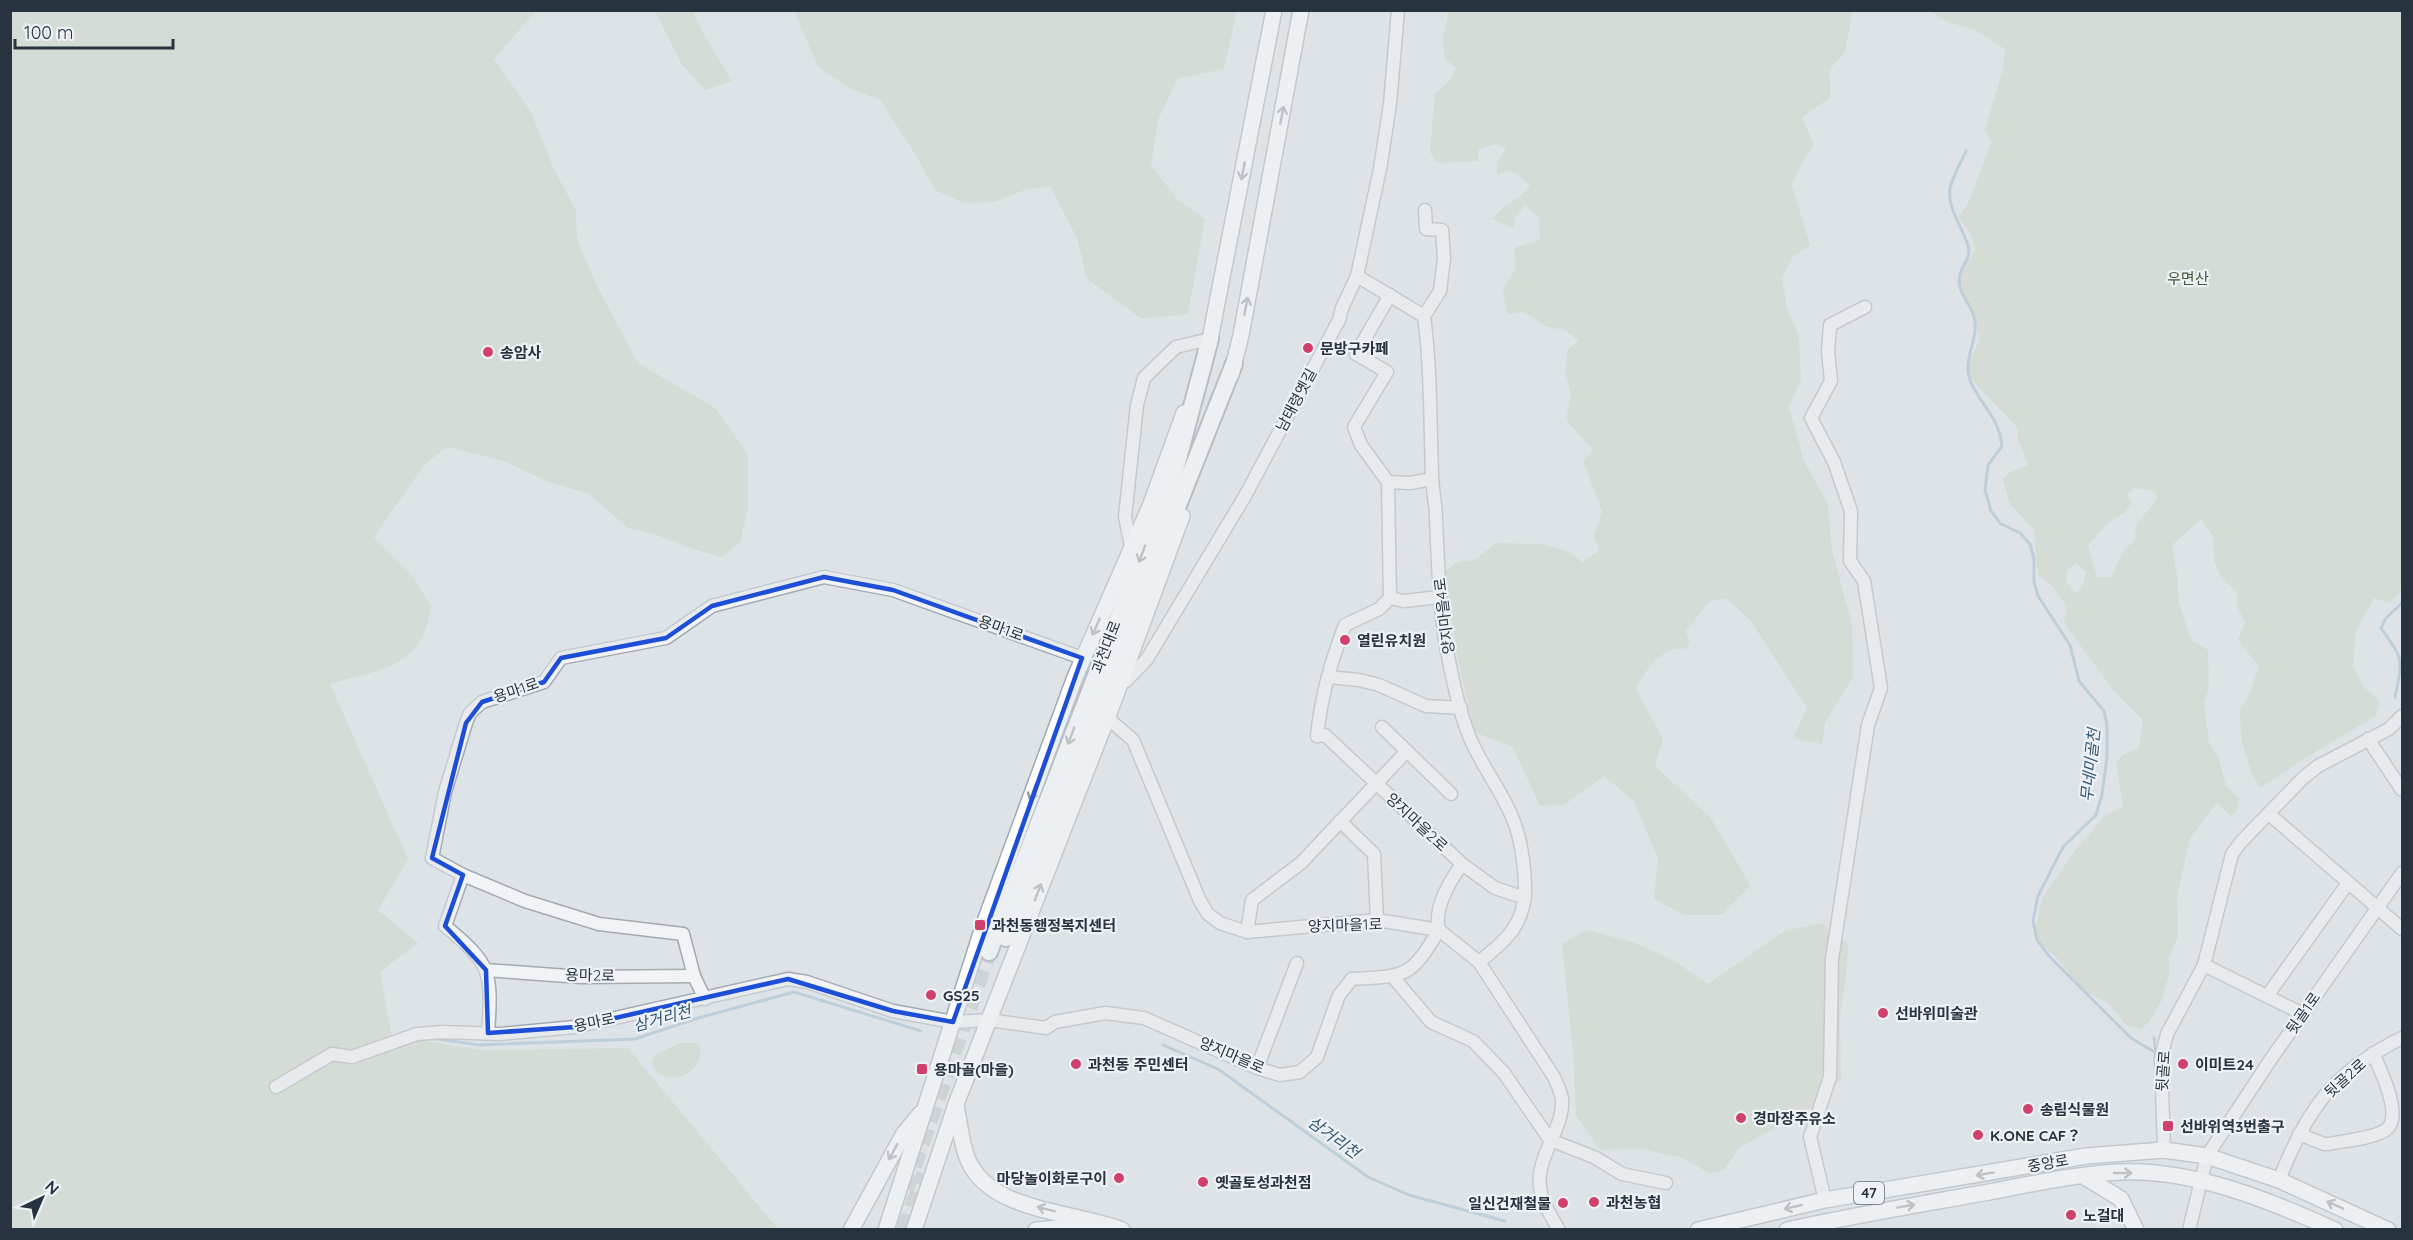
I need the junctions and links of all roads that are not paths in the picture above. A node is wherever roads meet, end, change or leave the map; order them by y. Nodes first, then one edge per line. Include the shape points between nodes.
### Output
1 (1274, 10) edge
2 (1301, 10) edge
3 (1398, 10) edge
4 (1425, 210) dead end
5 (1358, 276) junction
6 (1390, 295) junction
7 (1864, 308) dead end
8 (1424, 316) junction
9 (1210, 339) junction
10 (1234, 364) junction
11 (1432, 479) junction
12 (1388, 482) junction
13 (1131, 546) junction
14 (1439, 597) junction
15 (1390, 598) junction
16 (1082, 658) junction
17 (1328, 677) junction
18 (1120, 683) junction
19 (1110, 708) junction
20 (1461, 708) junction
21 (2403, 716) edge
22 (1382, 727) dead end
23 (2368, 739) junction
24 (1407, 751) junction
25 (1375, 783) junction
26 (2403, 790) edge
27 (1450, 794) dead end
28 (2269, 814) junction
29 (1340, 821) junction
30 (1462, 864) junction
31 (2403, 873) edge
32 (463, 875) junction
33 (2348, 883) junction
34 (1525, 898) junction
35 (2377, 908) junction
36 (1377, 920) junction
37 (2403, 929) edge
38 (1439, 930) junction
39 (1247, 932) junction
40 (1479, 962) junction
41 (1297, 963) dead end
42 (2204, 965) junction
43 (486, 970) junction
44 (694, 976) junction
45 (1393, 976) junction
46 (2267, 996) junction
47 (705, 999) junction
48 (2302, 1014) junction
49 (988, 1020) junction
50 (953, 1022) junction
51 (488, 1033) junction
52 (2403, 1038) edge
53 (2373, 1053) junction
54 (1257, 1068) junction
55 (276, 1087) dead end
56 (956, 1104) junction
57 (927, 1105) junction
58 (2299, 1134) junction
59 (1550, 1140) junction
60 (2164, 1150) junction
61 (2207, 1156) junction
62 (2085, 1177) junction
63 (2279, 1180) junction
64 (2201, 1181) junction
65 (1666, 1183) dead end
66 (1825, 1200) junction
67 (851, 1230) edge
68 (886, 1230) edge
69 (914, 1230) edge
70 (1036, 1230) edge
71 (1094, 1230) edge
72 (1122, 1230) edge
73 (1559, 1230) edge
74 (1698, 1230) edge
75 (1787, 1230) edge
76 (2136, 1230) edge
77 (2189, 1230) edge
78 (2335, 1230) edge
79 (2388, 1230) edge

1 -> 9 main road
10 -> 2 main road
3 - 5 street, 남태령옛길 via 1390,104
4 - 8 street via 1426,229 1442,230 1444,258 1440,291
5 - 6 street
5 - 18 street, 남태령옛길 via 1339,320 1245,496 1147,659
6 - 8 street
6 - 12 street via 1356,354 1387,372 1354,427 1361,445
7 - 66 street via 1830,325 1831,381 1811,418 1834,462 1851,511 1850,561 1864,581 1881,688 1868,725 1832,959 1830,1077 1810,1137
8 - 11 street, 양지마을4로 via 1430,360
9 -> 10 highway, 과천대로 via 1174,474 994,954
9 - 13 main road via 1151,504
9 - 13 street via 1176,347 1144,378 1137,405 1125,517
10 - 18 main road via 1227,395
11 - 12 street
11 - 14 street, 양지마을4로
12 - 15 street
13 -> 16 main road
14 - 15 street via 1404,601
14 - 20 street, 양지마을4로
15 - 17 street via 1379,609 1345,625
16 - 32 street, 용마1로 via 893,590 824,577 712,606 666,638 561,658 544,682 482,702 470,713 445,792 432,858
16 -> 50 main road via 969,966
17 - 20 street via 1379,685 1426,706
17 - 25 street, 양지마을2로 via 1317,736 1325,735
18 - 19 main road
19 - 39 street, 양지마을1로 via 1111,721 1133,740 1208,914 1220,923
49 -> 19 main road
20 - 34 street, 양지마을4로 via 1480,760 1514,821 1523,854
21 - 23 street, 뒷골로 via 2389,729
22 - 24 street
23 - 26 street
23 - 28 street, 뒷골로 via 2318,766
24 - 25 street
24 - 27 street
25 - 29 street
25 - 30 street, 양지마을2로
28 - 33 street
28 - 42 street, 뒷골로 via 2232,854
29 - 36 street via 1374,854
29 - 39 street via 1300,863 1252,900
30 - 34 street, 양지마을2로 via 1495,888
30 - 38 street via 1445,889
31 - 35 street, 뒷골1로
32 - 43 street via 445,926 467,944
32 - 44 street, 용마1로 via 525,901 599,924 683,933
33 - 35 street
33 - 46 street
34 - 40 street, 양지마을4로 via 1521,918 1506,941
35 - 37 street
35 - 48 street, 뒷골1로
36 - 38 street, 양지마을1로
36 - 39 street, 양지마을1로
38 - 40 street, 양지마을1로
38 - 45 street, 양지마을로 via 1418,964
40 - 59 street, 양지마을1로 via 1554,1077 1562,1098 1560,1118
41 - 54 street
42 - 46 street
42 - 60 street, 뒷골로 via 2167,1034 2161,1058
43 - 44 street, 용마2로 via 581,977
43 - 51 street
44 - 47 street, 용마1로
45 - 54 street, 양지마을로 via 1353,979 1339,995 1317,1057 1300,1072 1280,1075
45 - 59 street via 1431,1022 1473,1041 1504,1073
46 - 48 street
47 - 50 street, 용마로 via 788,979 893,1011
47 - 51 street, 용마로 via 575,1027
48 - 61 street, 뒷골1로
49 - 50 street, 용마로
49 - 54 street, 양지마을로 via 1046,1028 1055,1022 1105,1013 1144,1018
49 - 56 main road
50 - 57 main road
51 - 55 street, 용마로 via 417,1034 352,1058 332,1054
52 - 53 street, 뒷골2로
53 - 58 street, 뒷골2로 via 2331,1086
53 - 58 street, 뒷골2로 via 2392,1111 2387,1130 2324,1144
56 - 69 main road
72 -> 56 main road via 1010,1200 988,1186 968,1160
57 -> 67 main road via 903,1135
57 - 68 main road
58 - 63 street, 뒷골2로
59 - 65 street via 1594,1157 1622,1174
59 - 73 street, 양지마을1로 via 1539,1175 1545,1206
60 - 61 main road, 중앙로 / 47
60 -> 66 main road, 중앙로 / 47 via 2086,1156
61 - 63 main road, 중앙로 / 47
61 - 64 street
62 -> 64 main road, 중앙로 via 2121,1172
75 -> 62 main road, 중앙로
62 - 76 main road via 2121,1199
79 -> 63 main road, 중앙로 / 47
64 - 77 street
64 - 78 main road, 중앙로
66 -> 74 main road, 중앙로 / 47
70 - 71 main road

